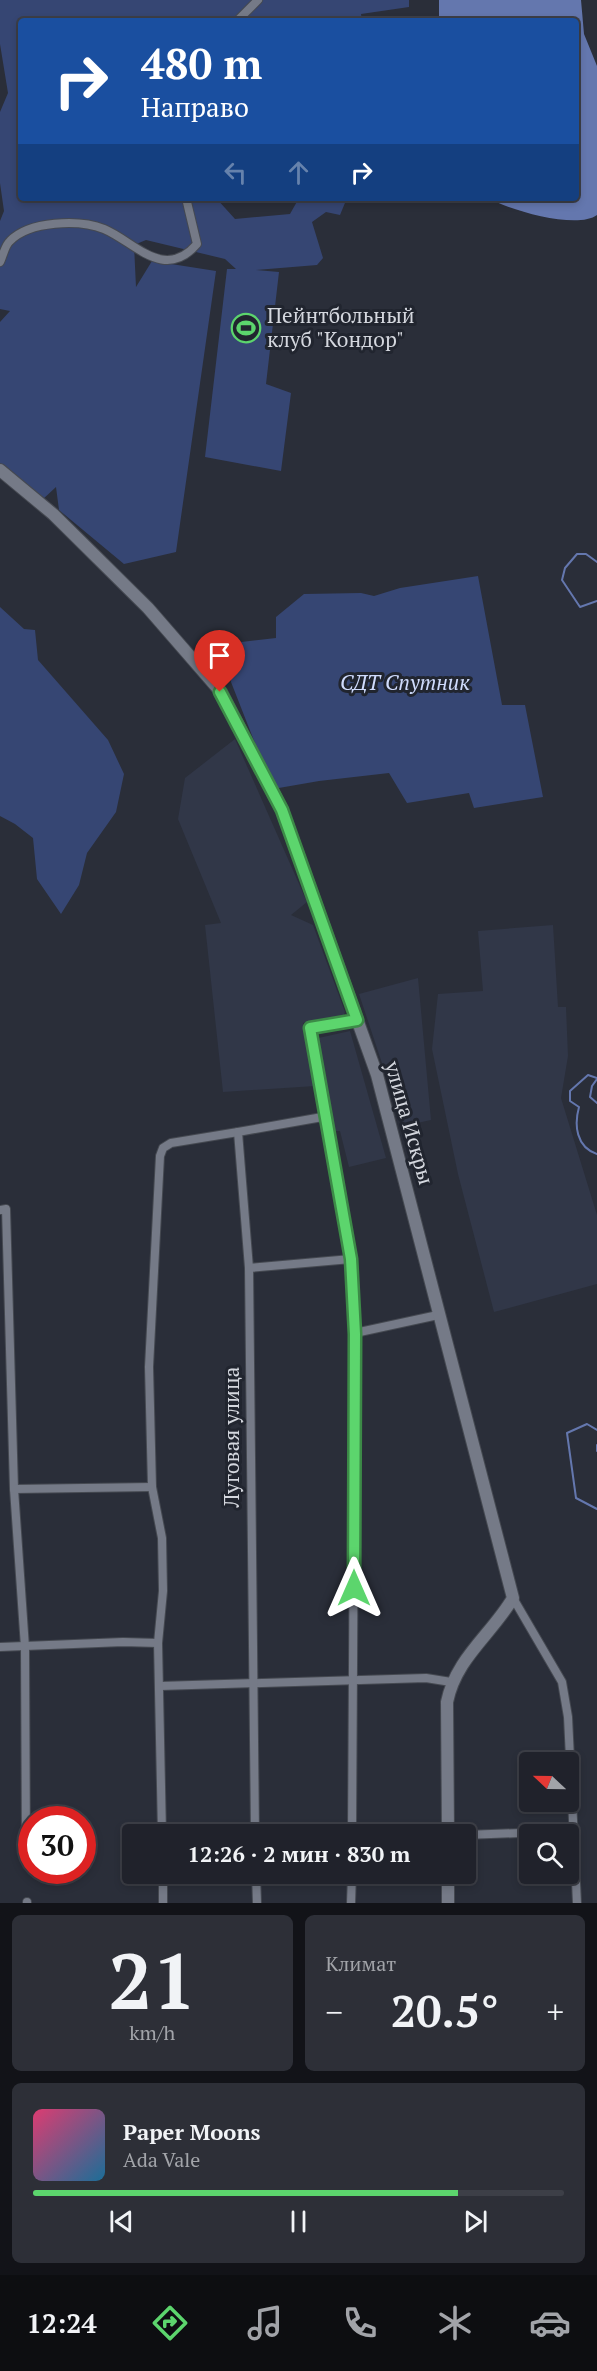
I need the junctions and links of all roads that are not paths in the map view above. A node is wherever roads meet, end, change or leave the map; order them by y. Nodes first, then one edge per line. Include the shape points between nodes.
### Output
1 (258, 0) edge
2 (240, 18) edge
3 (187, 201) edge
4 (0, 262) edge
5 (0, 470) edge
6 (357, 1020) junction
7 (328, 1116) junction
8 (238, 1132) junction
9 (3, 1210) edge
10 (351, 1259) junction
11 (249, 1268) junction
12 (438, 1315) junction
13 (355, 1334) junction
14 (152, 1487) junction
15 (14, 1489) junction
16 (513, 1598) junction
17 (158, 1643) junction
18 (0, 1647) edge
19 (25, 1647) junction
20 (354, 1680) junction
21 (252, 1681) junction
22 (451, 1682) junction
23 (160, 1686) junction
24 (26, 1806) edge
25 (162, 1824) edge
26 (255, 1824) edge
27 (352, 1824) edge
28 (448, 1824) edge
29 (572, 1824) edge
30 (519, 1833) edge
31 (476, 1835) edge
32 (163, 1884) edge
33 (256, 1884) edge
34 (352, 1884) edge
35 (448, 1884) edge
36 (576, 1884) edge
37 (163, 1903) edge
38 (257, 1903) edge
39 (351, 1903) edge
40 (448, 1903) edge
41 (577, 1903) edge

1 - 2 street
3 - 4 street via 197,244 188,255 163,260 137,251 104,229 69,222 39,226 10,241
5 - 6 main road, улица Искры via 53,514 148,608 220,692 282,810
6 - 7 street via 310,1028
6 - 12 main road, улица Искры via 404,1169
7 - 8 street
7 - 10 street
8 - 11 street, Луговая улица
8 - 14 street via 171,1143 160,1156 149,1367
9 - 15 street
10 - 11 street
10 - 13 street
11 - 21 street, Луговая улица
12 - 13 street
12 - 16 main road, улица Искры
13 - 20 street
14 - 15 street
14 - 17 street via 162,1538 163,1591
15 - 19 street
16 - 22 main road via 500,1620 470,1651
16 - 29 street via 562,1682 568,1717
17 - 19 street
17 - 23 street
18 - 19 street
19 - 24 street
20 - 21 street
20 - 22 street via 426,1678
20 - 27 street
21 - 23 street
21 - 26 street, Луговая улица
22 - 28 main road via 447,1702
23 - 25 street
30 - 31 street
32 - 37 street
33 - 38 street
34 - 39 street
35 - 40 main road
36 - 41 street

